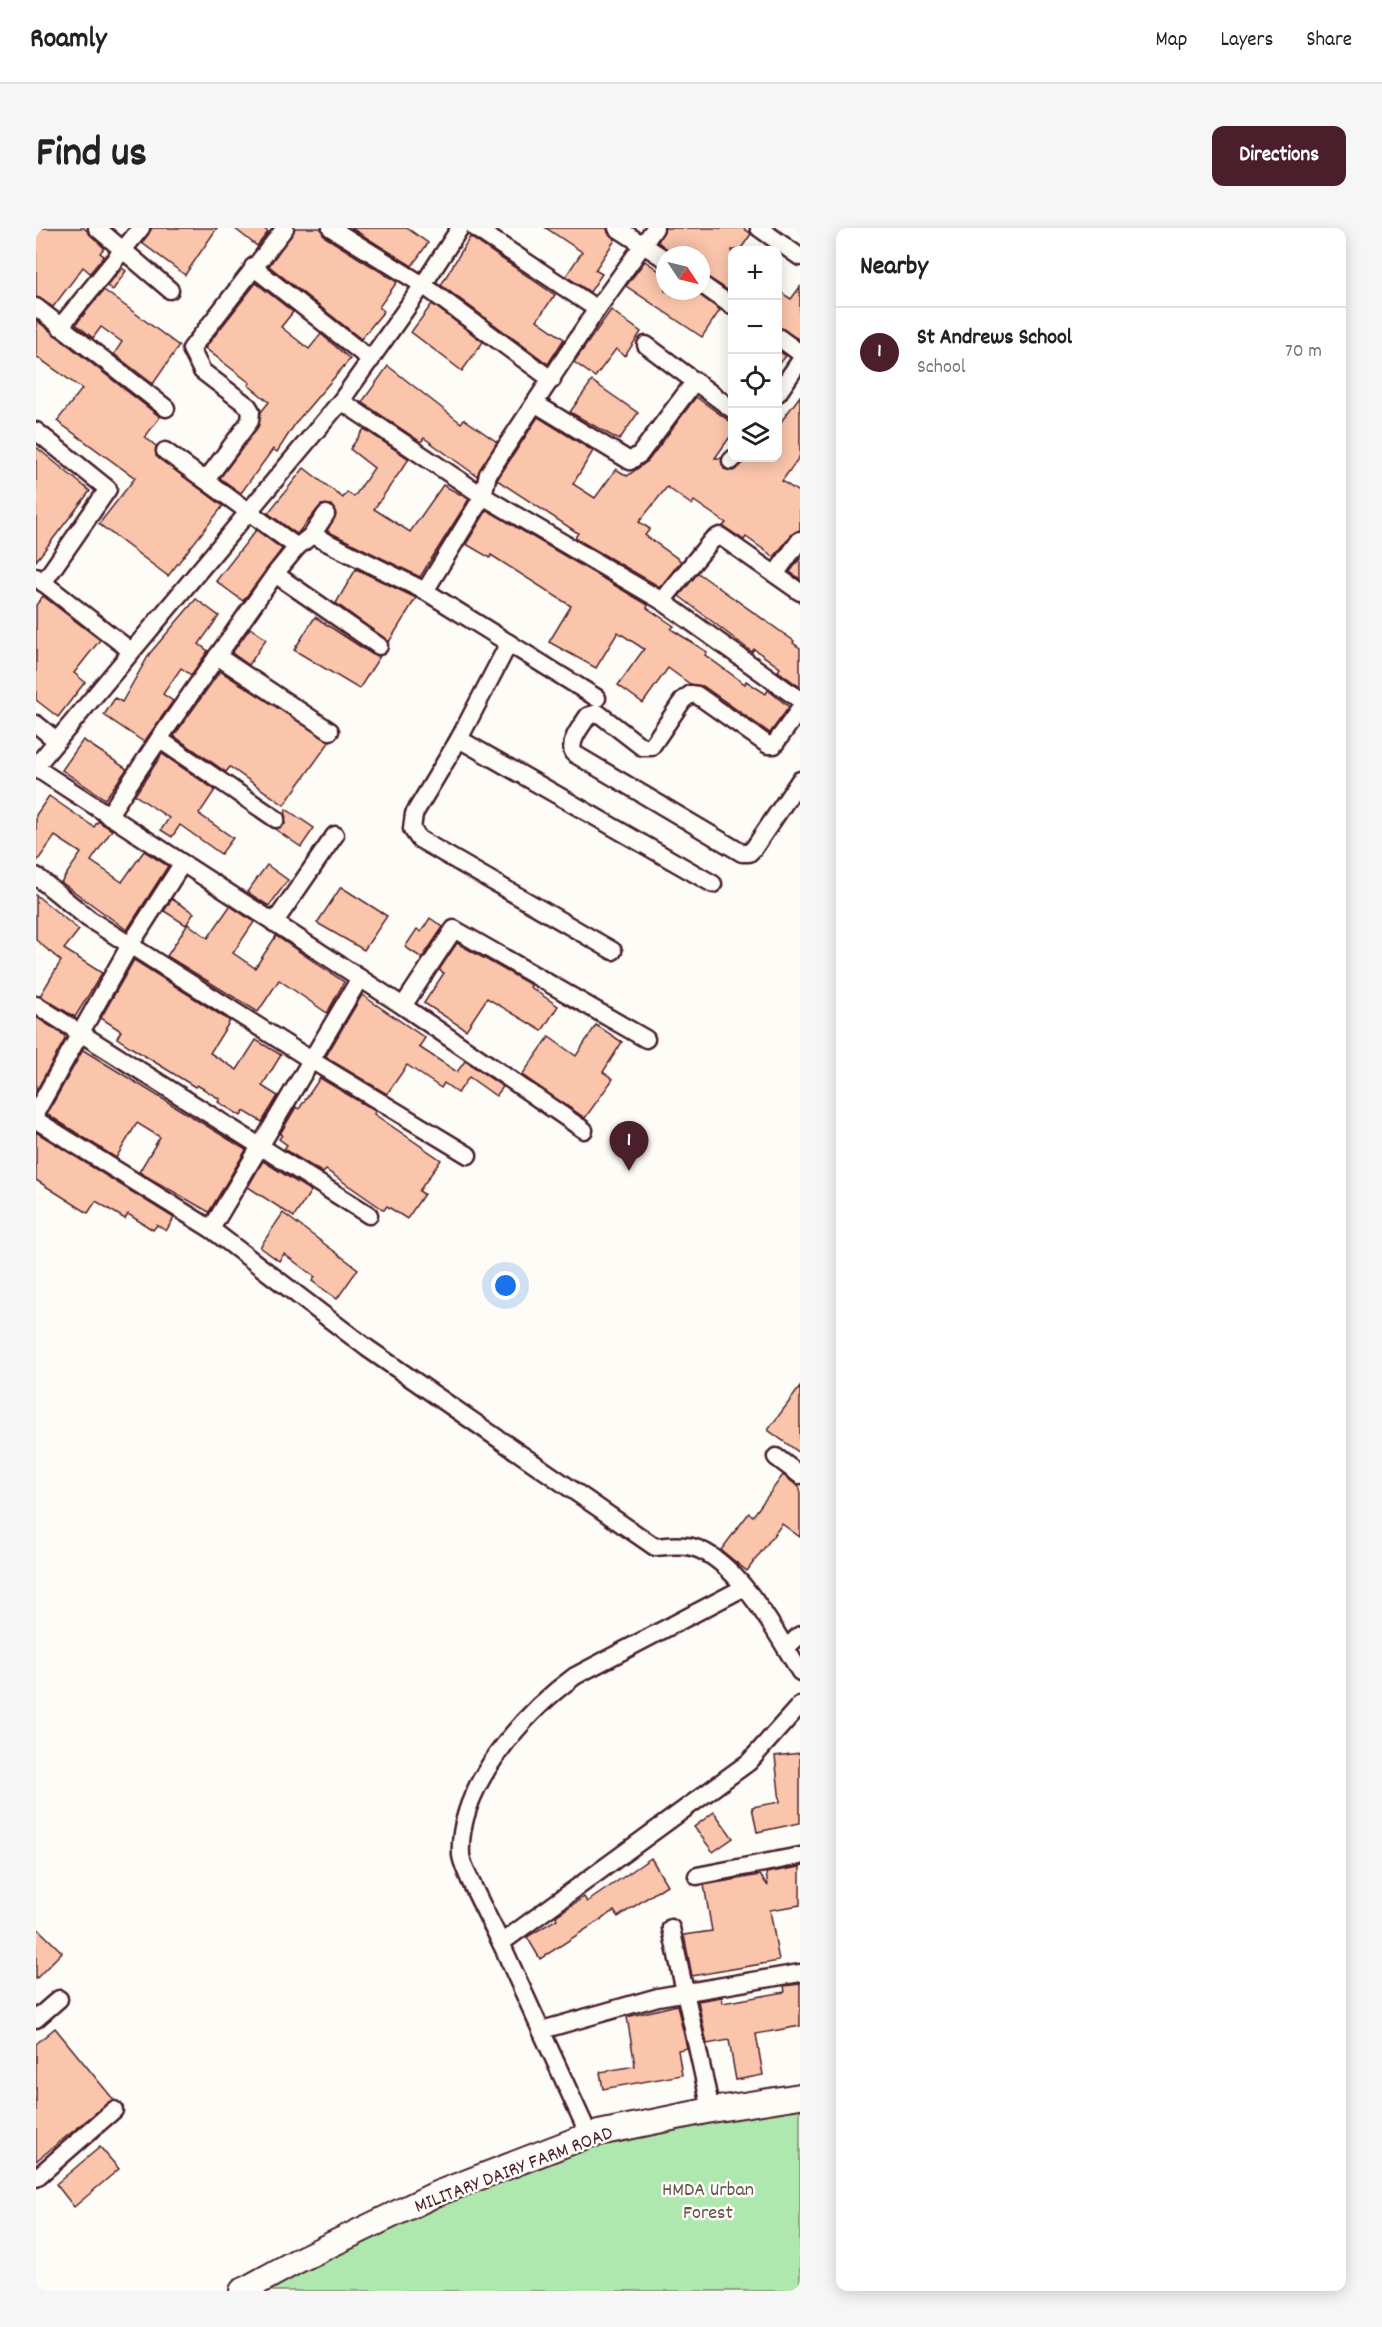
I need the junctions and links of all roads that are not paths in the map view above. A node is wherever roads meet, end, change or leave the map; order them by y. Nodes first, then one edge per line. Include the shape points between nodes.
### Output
1 (97, 228) edge
2 (141, 228) edge
3 (285, 228) edge
4 (331, 228) edge
5 (460, 228) edge
6 (475, 228) edge
7 (617, 228) edge
8 (655, 228) edge
9 (759, 228) edge
10 (644, 245) junction
11 (123, 249) junction
12 (656, 253) edge
13 (800, 257) edge
14 (253, 267) junction
15 (423, 285) junction
16 (170, 290) dead end
17 (710, 290) edge
18 (728, 303) edge
19 (36, 307) edge
20 (597, 309) junction
21 (60, 327) junction
22 (782, 340) edge
23 (646, 345) dead end
24 (800, 353) edge
25 (371, 360) junction
26 (800, 361) edge
27 (552, 380) junction
28 (694, 381) junction
29 (782, 386) edge
30 (341, 400) junction
31 (536, 404) junction
32 (166, 408) dead end
33 (731, 408) edge
34 (36, 431) edge
35 (165, 451) dead end
36 (206, 480) junction
37 (483, 496) junction
38 (248, 512) junction
39 (326, 514) dead end
40 (312, 535) junction
41 (800, 540) edge
42 (297, 547) junction
43 (776, 573) junction
44 (275, 574) junction
45 (39, 580) edge
46 (425, 591) junction
47 (800, 592) edge
48 (662, 601) junction
49 (509, 643) junction
50 (379, 646) dead end
51 (131, 651) junction
52 (217, 656) junction
53 (597, 698) dead end
54 (800, 700) edge
55 (800, 709) edge
56 (36, 724) edge
57 (330, 731) dead end
58 (159, 739) junction
59 (459, 740) junction
60 (57, 741) junction
61 (36, 767) edge
62 (800, 780) edge
63 (108, 816) junction
64 (276, 819) dead end
65 (335, 835) dead end
66 (182, 864) junction
67 (36, 876) edge
68 (713, 884) dead end
69 (274, 923) junction
70 (130, 945) junction
71 (613, 951) dead end
72 (360, 978) junction
73 (36, 1005) edge
74 (403, 1006) junction
75 (80, 1032) junction
76 (646, 1039) dead end
77 (310, 1060) junction
78 (36, 1112) edge
79 (36, 1120) edge
80 (584, 1130) dead end
81 (260, 1146) junction
82 (468, 1155) dead end
83 (369, 1215) dead end
84 (211, 1229) junction
85 (776, 1457) dead end
86 (800, 1475) edge
87 (743, 1588) junction
88 (800, 1635) edge
89 (786, 1648) junction
90 (800, 1672) edge
91 (800, 1706) edge
92 (800, 1856) edge
93 (697, 1876) dead end
94 (671, 1928) dead end
95 (501, 1942) junction
96 (800, 1973) edge
97 (686, 1993) junction
98 (59, 1999) dead end
99 (36, 2019) edge
100 (542, 2030) junction
101 (800, 2096) edge
102 (114, 2110) dead end
103 (711, 2110) junction
104 (590, 2135) junction
105 (36, 2178) edge
106 (242, 2291) edge

1 - 11 street
2 - 11 street
3 - 14 street
4 - 15 street
5 - 15 street
6 - 20 street
7 - 10 street
8 - 10 street
9 - 13 street
10 - 12 street
10 - 20 street
11 - 16 street
11 - 21 street
14 - 25 street
14 - 36 street via 191,349 202,371 251,411 250,420
15 - 25 street
15 - 27 street
17 - 18 street
19 - 21 street
20 - 27 street
21 - 32 street
22 - 24 street
23 - 28 street
25 - 30 street
26 - 29 street
27 - 31 street
28 - 31 street via 640,454 630,461
28 - 33 street
30 - 37 street
30 - 38 street
31 - 37 street via 488,474
34 - 45 street via 108,489
35 - 36 street
36 - 38 street
37 - 46 street
37 - 48 street
38 - 42 street
38 - 51 street
39 - 40 street
40 - 42 street
40 - 46 street
41 - 43 street
42 - 44 street
43 - 47 street
43 - 48 street via 720,536 712,540
44 - 50 street
44 - 52 street
45 - 51 street
46 - 49 street
48 - 54 street
49 - 53 street
49 - 59 street
51 - 60 street
52 - 57 street
52 - 58 street
55 - 62 street via 774,745 768,745 691,694 651,747 642,747 598,713 588,716 572,748 573,753 742,854 754,848
56 - 60 street
58 - 63 street
58 - 64 street
59 - 68 street
59 - 71 street via 414,814 412,829 419,839
60 - 61 street
61 - 63 street
63 - 66 street
65 - 69 street
66 - 69 street
66 - 70 street
67 - 70 street via 89,919
69 - 72 street
70 - 75 street
70 - 77 street
72 - 74 street
72 - 77 street
73 - 75 street
74 - 76 street via 454,929
74 - 80 street
75 - 78 street
75 - 81 street
77 - 81 street
77 - 82 street
79 - 84 street
81 - 83 street
81 - 84 street
84 - 87 street via 367,1348 655,1547 693,1547 721,1561
85 - 86 street
87 - 89 street
87 - 95 street via 575,1676 556,1689 491,1759 464,1819 461,1857
88 - 89 street
89 - 90 street
91 - 95 street via 749,1762
92 - 93 street
94 - 97 street
95 - 100 street
96 - 97 street
97 - 100 street via 619,2006
97 - 103 street
98 - 99 street
100 - 104 street
101 - 103 main road, MILITARY DAIRY FARM ROAD
102 - 105 street
103 - 104 main road, MILITARY DAIRY FARM ROAD
104 - 106 main road, MILITARY DAIRY FARM ROAD via 436,2194

